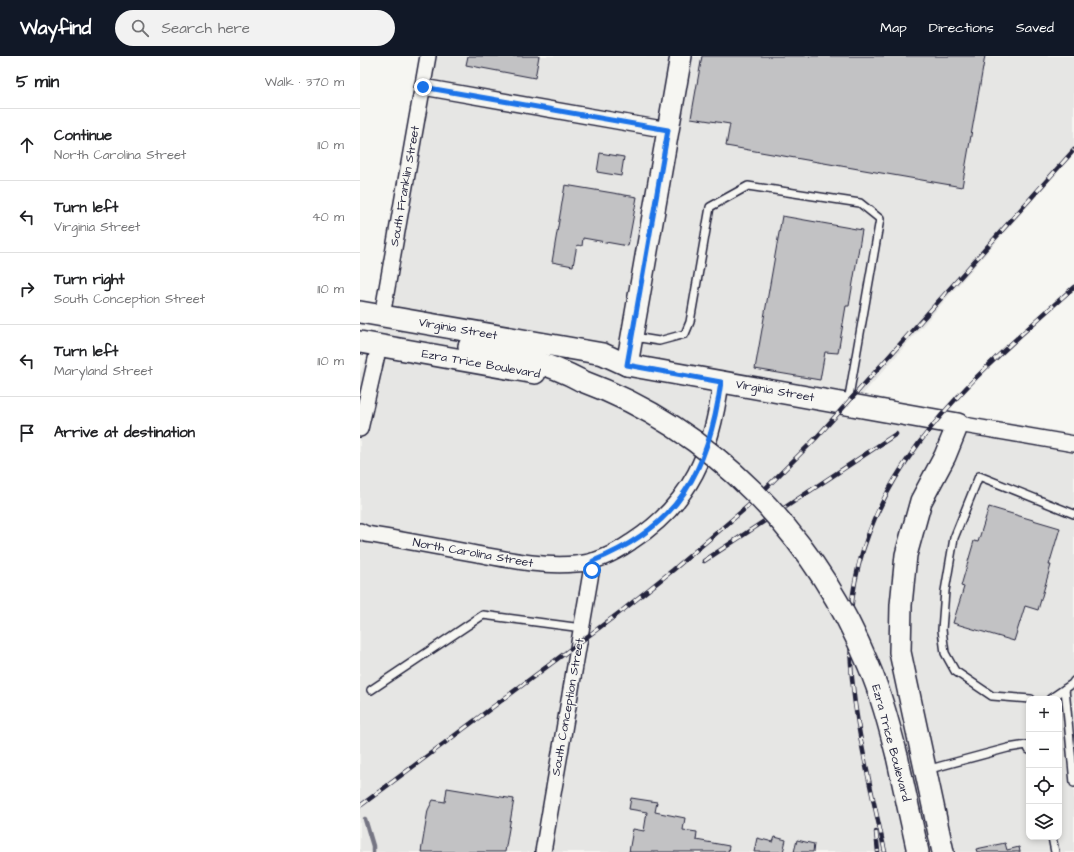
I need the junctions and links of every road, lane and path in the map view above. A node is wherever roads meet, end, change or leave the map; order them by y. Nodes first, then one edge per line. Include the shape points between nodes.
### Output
1 (428, 56) edge
2 (681, 56) edge
3 (423, 87) junction
4 (668, 130) junction
5 (360, 312) edge
6 (382, 316) junction
7 (360, 323) edge
8 (360, 334) edge
9 (632, 337) junction
10 (369, 344) edge
11 (492, 350) junction
12 (627, 365) junction
13 (582, 381) junction
14 (721, 382) junction
15 (847, 403) junction
16 (958, 424) junction
17 (360, 429) edge
18 (1074, 444) edge
19 (1074, 514) edge
20 (360, 531) edge
21 (593, 561) junction
22 (582, 628) junction
23 (1074, 681) edge
24 (1065, 689) junction
25 (371, 690) dead end
26 (1054, 696) edge
27 (1026, 699) edge
28 (1026, 745) edge
29 (925, 770) junction
30 (1074, 783) edge
31 (1053, 840) edge
32 (543, 852) edge
33 (918, 852) edge
34 (943, 852) edge
35 (1055, 852) edge

1 - 3 street, South Franklin Street
2 - 4 street
3 - 4 street
3 - 6 street, South Franklin Street
4 - 9 street
5 - 6 street, Virginia Street
6 - 12 street, Virginia Street via 603,354
7 - 11 street, Ezra Trice Boulevard
8 - 11 street via 467,352
9 - 12 street
9 - 15 lane via 659,341 684,334 690,322 710,207 748,186 860,203 880,219
10 - 13 street, Ezra Trice Boulevard
10 - 17 street
11 - 13 street, Ezra Trice Boulevard via 560,369
12 - 14 street, Virginia Street
13 - 33 street, Ezra Trice Boulevard, bridge via 627,400 686,434 744,482 786,527 814,563 842,608 877,687 897,756
14 - 15 street, Virginia Street
14 - 21 street, North Carolina Street via 708,444 699,469 687,489 663,518 646,532 616,552
15 - 16 street, Virginia Street
16 - 18 street, Virginia Street
16 - 29 street, Ezra Trice Boulevard via 945,456 921,501 906,555 901,605 900,652
19 - 27 lane via 979,476 954,538 945,591 942,630 945,652 955,671 992,696
20 - 21 street, North Carolina Street via 532,564 576,564
21 - 22 street, South Conception Street
22 - 25 lane via 483,615
22 - 32 street, South Conception Street
23 - 24 lane
24 - 26 lane
24 - 30 lane
28 - 29 lane
29 - 34 street, Ezra Trice Boulevard
31 - 35 lane

